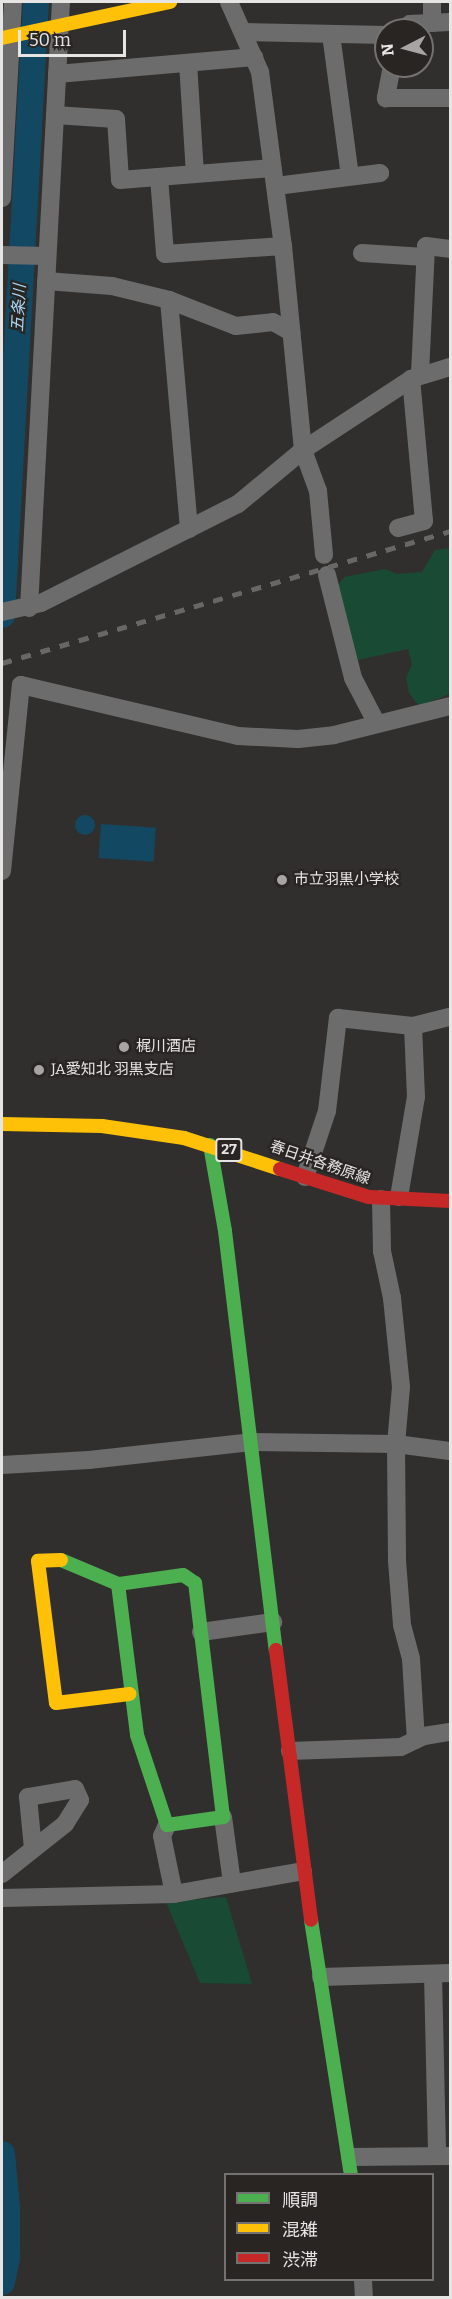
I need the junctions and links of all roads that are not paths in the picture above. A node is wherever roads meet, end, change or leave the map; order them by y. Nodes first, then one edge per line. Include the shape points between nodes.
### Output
1 (13, 2) edge
2 (61, 2) edge
3 (170, 2) edge
4 (229, 2) edge
5 (432, 2) edge
6 (432, 18) edge
7 (450, 22) edge
8 (434, 23) edge
9 (60, 26) junction
10 (243, 32) junction
11 (331, 34) junction
12 (374, 35) edge
13 (6, 37) edge
14 (254, 57) junction
15 (188, 63) junction
16 (57, 74) junction
17 (390, 78) edge
18 (450, 98) edge
19 (55, 115) junction
20 (380, 173) dead end
21 (195, 174) junction
22 (350, 176) junction
23 (159, 177) junction
24 (274, 177) junction
25 (2, 198) edge
26 (283, 246) junction
27 (450, 249) edge
28 (362, 253) dead end
29 (2, 255) edge
30 (47, 256) junction
31 (425, 257) junction
32 (46, 281) junction
33 (169, 300) junction
34 (291, 332) junction
35 (450, 367) edge
36 (415, 377) junction
37 (303, 450) junction
38 (398, 528) dead end
39 (189, 529) junction
40 (324, 555) dead end
41 (327, 575) dead end
42 (25, 609) junction
43 (2, 612) edge
44 (450, 706) edge
45 (376, 722) junction
46 (2, 871) edge
47 (450, 1017) edge
48 (413, 1026) junction
49 (2, 1124) edge
50 (210, 1145) junction
51 (305, 1177) junction
52 (399, 1197) junction
53 (381, 1199) junction
54 (450, 1201) edge
55 (252, 1442) junction
56 (396, 1444) junction
57 (450, 1452) edge
58 (2, 1465) edge
59 (118, 1584) junction
60 (273, 1622) junction
61 (201, 1632) junction
62 (129, 1694) junction
63 (450, 1732) edge
64 (416, 1740) junction
65 (290, 1751) junction
66 (223, 1817) junction
67 (167, 1825) junction
68 (33, 1849) dead end
69 (303, 1871) junction
70 (2, 1875) edge
71 (232, 1883) junction
72 (174, 1894) junction
73 (2, 1898) edge
74 (442, 1973) edge
75 (321, 1977) junction
76 (443, 2156) edge
77 (351, 2166) edge
78 (363, 2281) edge
79 (364, 2298) edge

1 - 13 street
2 - 9 street
3 - 9 street
4 - 10 street
5 - 6 street
7 - 8 street
9 - 13 street
9 - 16 street
10 - 11 street
10 - 14 street
11 - 12 street
11 - 22 street
13 - 25 street
14 - 15 street
14 - 24 street
15 - 16 street
15 - 21 street
16 - 19 street
17 - 18 street via 386,98
19 - 23 street via 116,120 120,180
19 - 30 street
20 - 22 street
21 - 23 street
21 - 24 street
22 - 24 street
23 - 26 street via 165,254
24 - 26 street
26 - 34 street
27 - 31 street via 426,246
28 - 31 street
29 - 30 street
30 - 32 street
31 - 36 street
32 - 33 street via 112,286
32 - 42 street
33 - 34 street via 236,326 273,322
33 - 39 street
34 - 37 street
35 - 36 street
36 - 37 street
36 - 38 street via 424,521
37 - 39 street via 238,504
37 - 40 street via 318,490
39 - 42 street
41 - 45 street via 353,678
42 - 43 street
44 - 45 street
45 - 46 street via 334,735 298,739 238,736 21,684
47 - 48 street
48 - 51 street via 338,1018 327,1111
48 - 52 street via 416,1097
49 - 50 street, 春日井各務原線 / 27 via 102,1126
50 - 51 street, 春日井各務原線 / 27
50 - 55 street
51 - 53 street, 春日井各務原線 / 27
52 - 53 street, 春日井各務原線 / 27
52 - 54 street, 春日井各務原線 / 27
53 - 56 street via 382,1251 392,1298 401,1387
55 - 56 street
55 - 58 street
55 - 60 street
56 - 57 street
56 - 64 street via 401,1614 411,1659
59 - 61 street via 183,1575 195,1583
59 - 62 street
59 - 62 street via 61,1560 38,1561 56,1703
60 - 61 street
60 - 65 street
61 - 66 street
62 - 67 street via 136,1735
63 - 64 street
64 - 65 street via 401,1747
65 - 69 street
66 - 67 street
66 - 71 street
67 - 72 street via 162,1836
68 - 70 street
69 - 71 street
69 - 75 street
71 - 72 street
72 - 73 street
74 - 75 street
74 - 76 street
75 - 77 street
76 - 77 street
78 - 79 street

